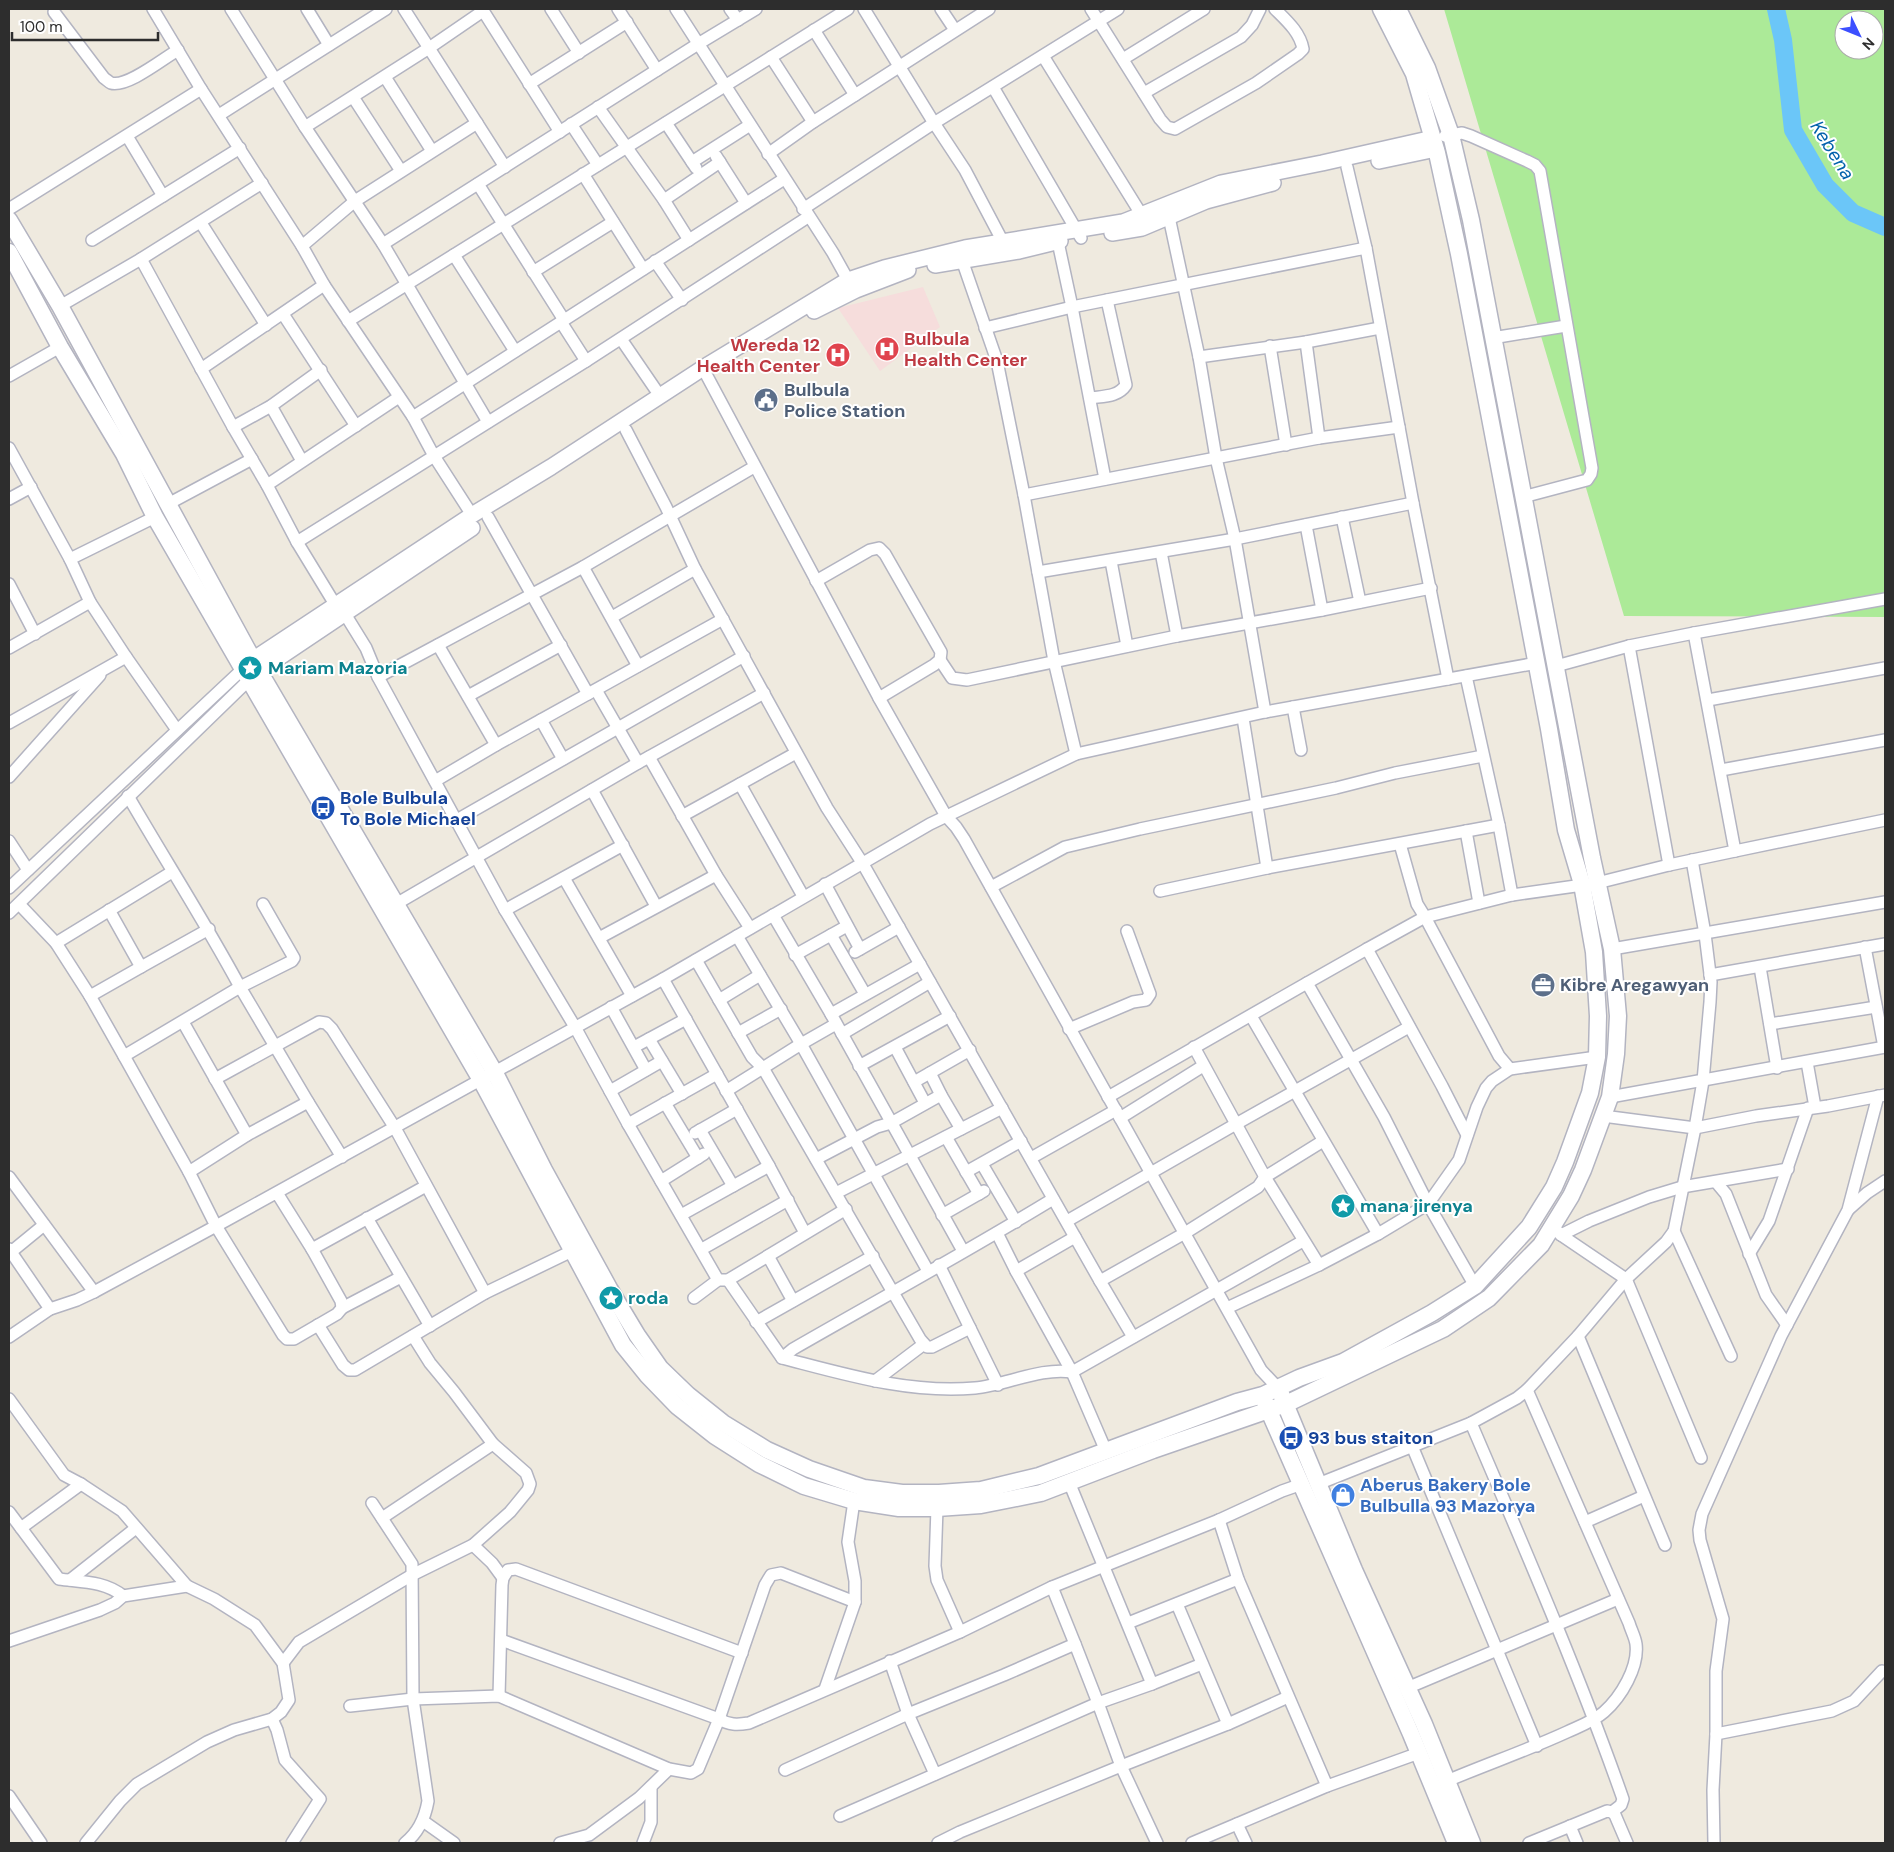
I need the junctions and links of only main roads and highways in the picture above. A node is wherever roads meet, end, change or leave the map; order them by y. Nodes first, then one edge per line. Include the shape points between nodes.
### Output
1 (1381, 9) edge
2 (1398, 9) edge
3 (9, 220) edge
4 (9, 252) edge
5 (251, 669) junction
6 (1590, 884) junction
7 (488, 1076) junction
8 (1271, 1391) junction
9 (1286, 1404) junction
10 (1268, 1411) junction
11 (719, 1429) junction
12 (1310, 1484) junction
13 (999, 1493) junction
14 (1456, 1843) edge
15 (1472, 1843) edge

1 - 6 main road via 1414,74 1435,144 1459,254 1566,830
2 - 6 main road via 1427,68 1451,136 1470,220 1556,666
3 - 5 main road via 168,504
4 - 5 main road via 60,347 124,454 155,517
5 - 7 main road
5 - 7 main road via 396,904
6 - 8 main road via 1598,1016 1597,1057 1590,1092 1554,1188 1529,1227 1475,1286 1343,1362
6 - 9 main road via 1612,949 1618,1016 1616,1054 1610,1097 1557,1231 1489,1298 1443,1330
7 - 11 main road via 637,1335 660,1368
7 - 11 main road via 572,1251 623,1345 677,1406
8 - 9 main road
8 - 10 main road
8 - 13 main road
9 - 10 main road
9 - 12 main road
10 - 12 main road
10 - 13 main road via 1041,1493
11 - 13 main road via 809,1469 864,1488 902,1493 981,1490
11 - 13 main road via 759,1464 804,1486 854,1501 899,1508 937,1508 981,1505
12 - 14 main road
12 - 15 main road via 1354,1570

